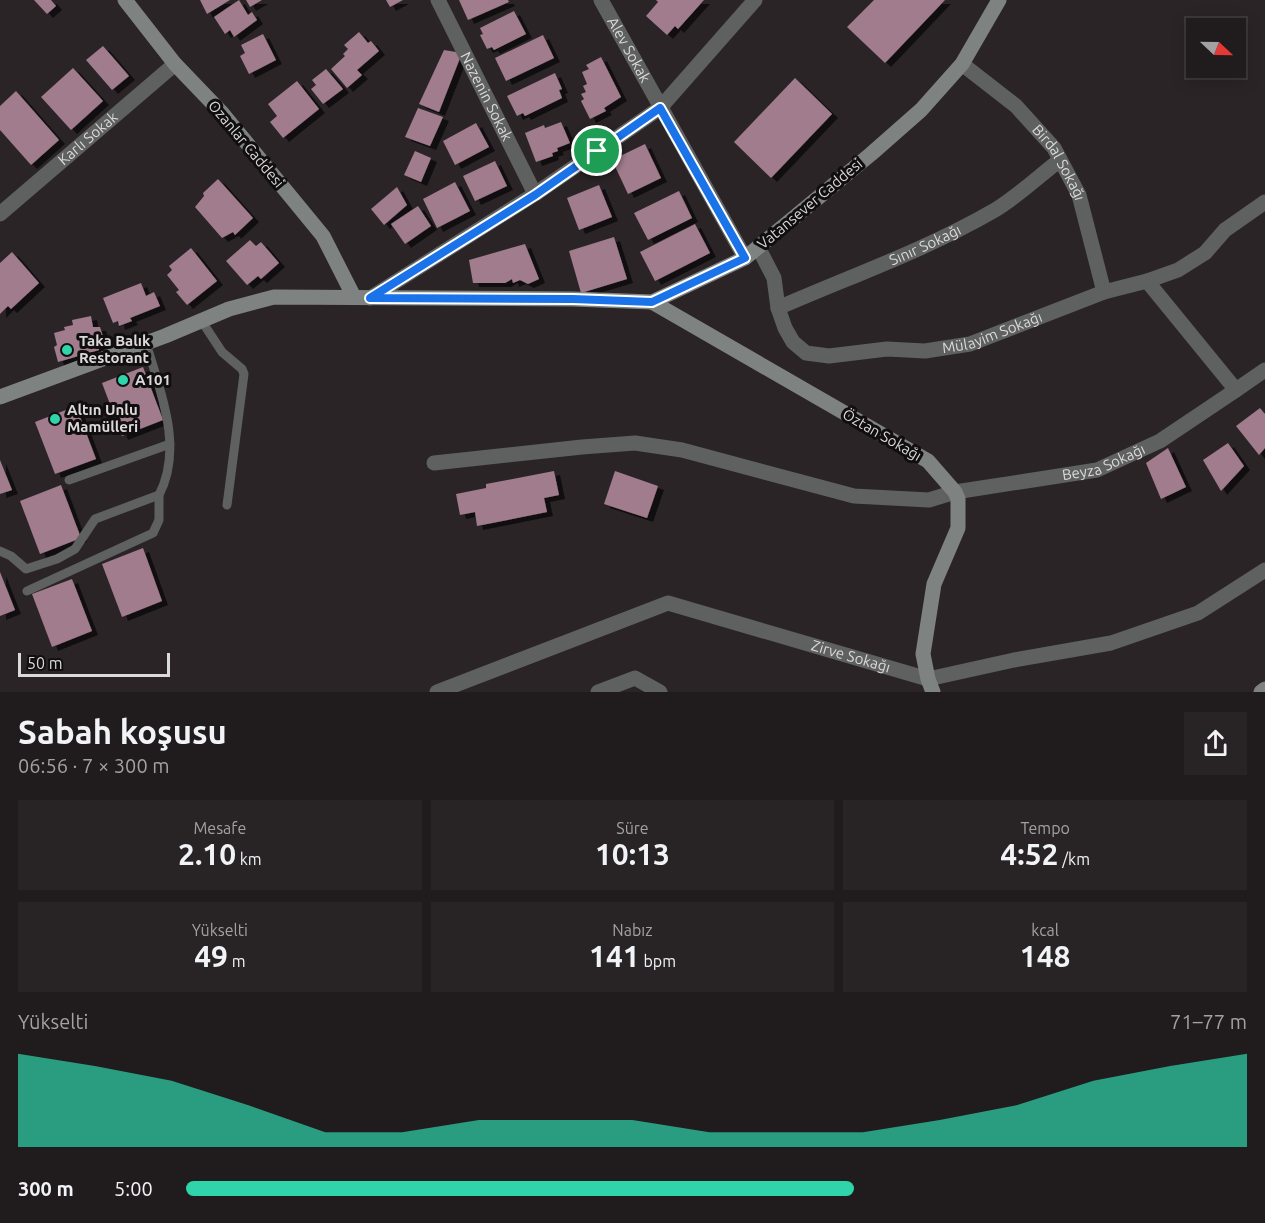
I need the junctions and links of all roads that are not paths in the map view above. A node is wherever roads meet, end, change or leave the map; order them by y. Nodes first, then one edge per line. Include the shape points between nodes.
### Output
1 (125, 0) edge
2 (438, 0) edge
3 (601, 0) edge
4 (755, 0) edge
5 (999, 0) edge
6 (175, 64) junction
7 (962, 64) junction
8 (660, 108) junction
9 (1060, 160) junction
10 (535, 195) junction
11 (1265, 202) edge
12 (0, 214) edge
13 (758, 247) junction
14 (745, 258) junction
15 (1148, 282) junction
16 (1104, 292) junction
17 (354, 297) junction
18 (370, 298) junction
19 (652, 302) junction
20 (778, 308) junction
21 (201, 321) junction
22 (146, 343) junction
23 (1265, 370) edge
24 (1236, 390) junction
25 (0, 397) edge
26 (170, 444) junction
27 (434, 463) dead end
28 (69, 480) dead end
29 (955, 492) junction
30 (159, 495) junction
31 (227, 505) dead end
32 (0, 550) edge
33 (1265, 570) edge
34 (27, 591) dead end
35 (930, 686) edge
36 (1265, 689) edge
37 (437, 692) edge
38 (598, 692) edge
39 (660, 692) edge
40 (1261, 692) edge

1 - 6 main road, Ozanlar Caddesi
2 - 10 street, Nazenin Sokak
3 - 8 street, Alev Sokak
4 - 8 street
5 - 7 main road, Vatansever Caddesi
6 - 12 street, Karlı Sokak
6 - 17 main road, Ozanlar Caddesi via 222,113 323,236
7 - 9 street, Birdal Sokağı via 1016,106
7 - 13 main road, Vatansever Caddesi via 921,110
8 - 10 street
8 - 14 street, Alev Sokak
9 - 16 street, Birdal Sokağı via 1078,195
9 - 20 street, Sınır Sokağı via 996,209 937,240
10 - 18 street
11 - 15 street, Mülayim Sokağı via 1225,230 1205,253
13 - 14 main road, Vatansever Caddesi
13 - 20 street, Mülayim Sokağı via 774,278
14 - 19 main road, Vatansever Caddesi
15 - 16 street, Mülayim Sokağı
15 - 24 street
16 - 20 street, Mülayim Sokağı via 970,344 925,351 887,349 829,356 806,353 793,342
17 - 18 main road, Vatansever Caddesi
17 - 21 main road, Vatansever Caddesi via 274,297
18 - 19 main road, Vatansever Caddesi
19 - 29 main road, Öztan Sokağı via 928,461
21 - 22 main road, Vatansever Caddesi
21 - 31 lane via 222,352 244,374
22 - 25 main road, Vatansever Caddesi
22 - 26 lane via 170,429
23 - 24 street, Beyza Sokağı
24 - 29 street, Beyza Sokağı via 1160,441 1097,470
26 - 28 lane
26 - 30 lane via 167,480
27 - 29 street, Beyza Sokağı via 636,443 682,450 854,496 929,500
29 - 35 main road via 958,528 934,584 923,654
30 - 32 lane via 95,519 75,549 57,559 26,569
30 - 34 lane via 159,520 153,533
33 - 35 street, Zirve Sokağı via 1198,613 1111,643 1014,660
35 - 37 street, Zirve Sokağı via 668,603
36 - 40 main road
38 - 39 street via 635,678

